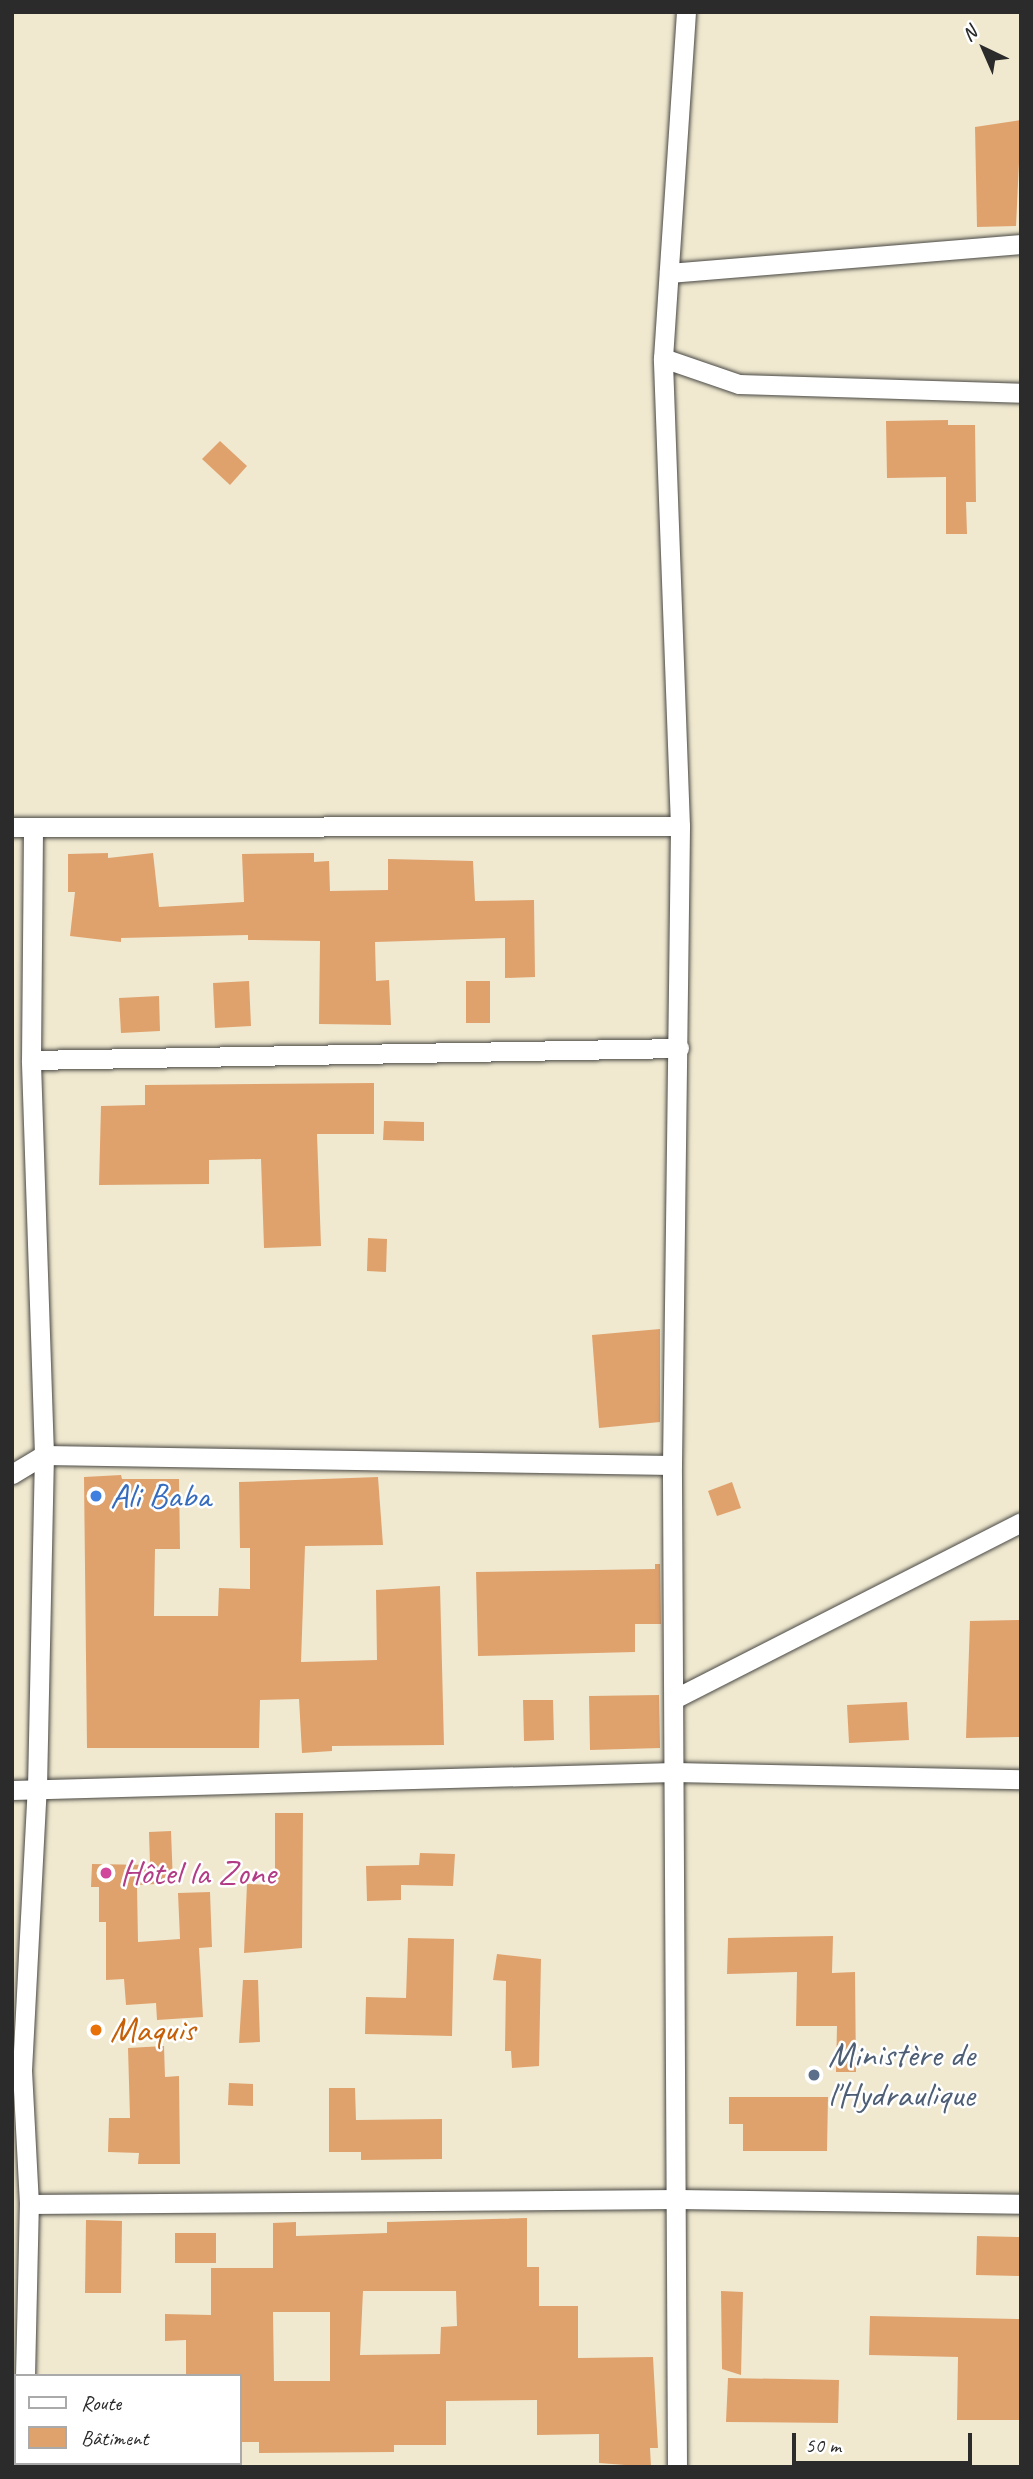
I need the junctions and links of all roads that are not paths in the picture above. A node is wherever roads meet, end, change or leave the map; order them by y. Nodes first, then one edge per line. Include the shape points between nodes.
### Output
1 (686, 12) edge
2 (1021, 244) edge
3 (668, 273) junction
4 (663, 358) junction
5 (1021, 393) edge
6 (681, 826) junction
7 (12, 827) edge
8 (33, 827) junction
9 (679, 1048) junction
10 (31, 1060) junction
11 (44, 1455) junction
12 (672, 1465) junction
13 (12, 1474) edge
14 (1021, 1522) edge
15 (676, 1698) junction
16 (674, 1772) junction
17 (1021, 1779) edge
18 (37, 1788) junction
19 (12, 1790) edge
20 (17, 2072) edge
21 (677, 2199) junction
22 (29, 2204) junction
23 (1021, 2204) edge
24 (20, 2368) edge
25 (677, 2467) edge

1 - 3 street
2 - 3 street
3 - 4 street
4 - 5 street via 739,384
4 - 6 street
6 - 8 street
6 - 9 street
7 - 8 street
8 - 10 street
9 - 10 street
9 - 12 street
10 - 11 street
11 - 12 street
11 - 13 street
11 - 18 street
12 - 15 street
14 - 15 street
15 - 16 street
16 - 17 street
16 - 18 street
16 - 21 street
18 - 19 street
18 - 20 street
20 - 22 street
21 - 22 street
21 - 23 street
21 - 25 street
22 - 24 street

